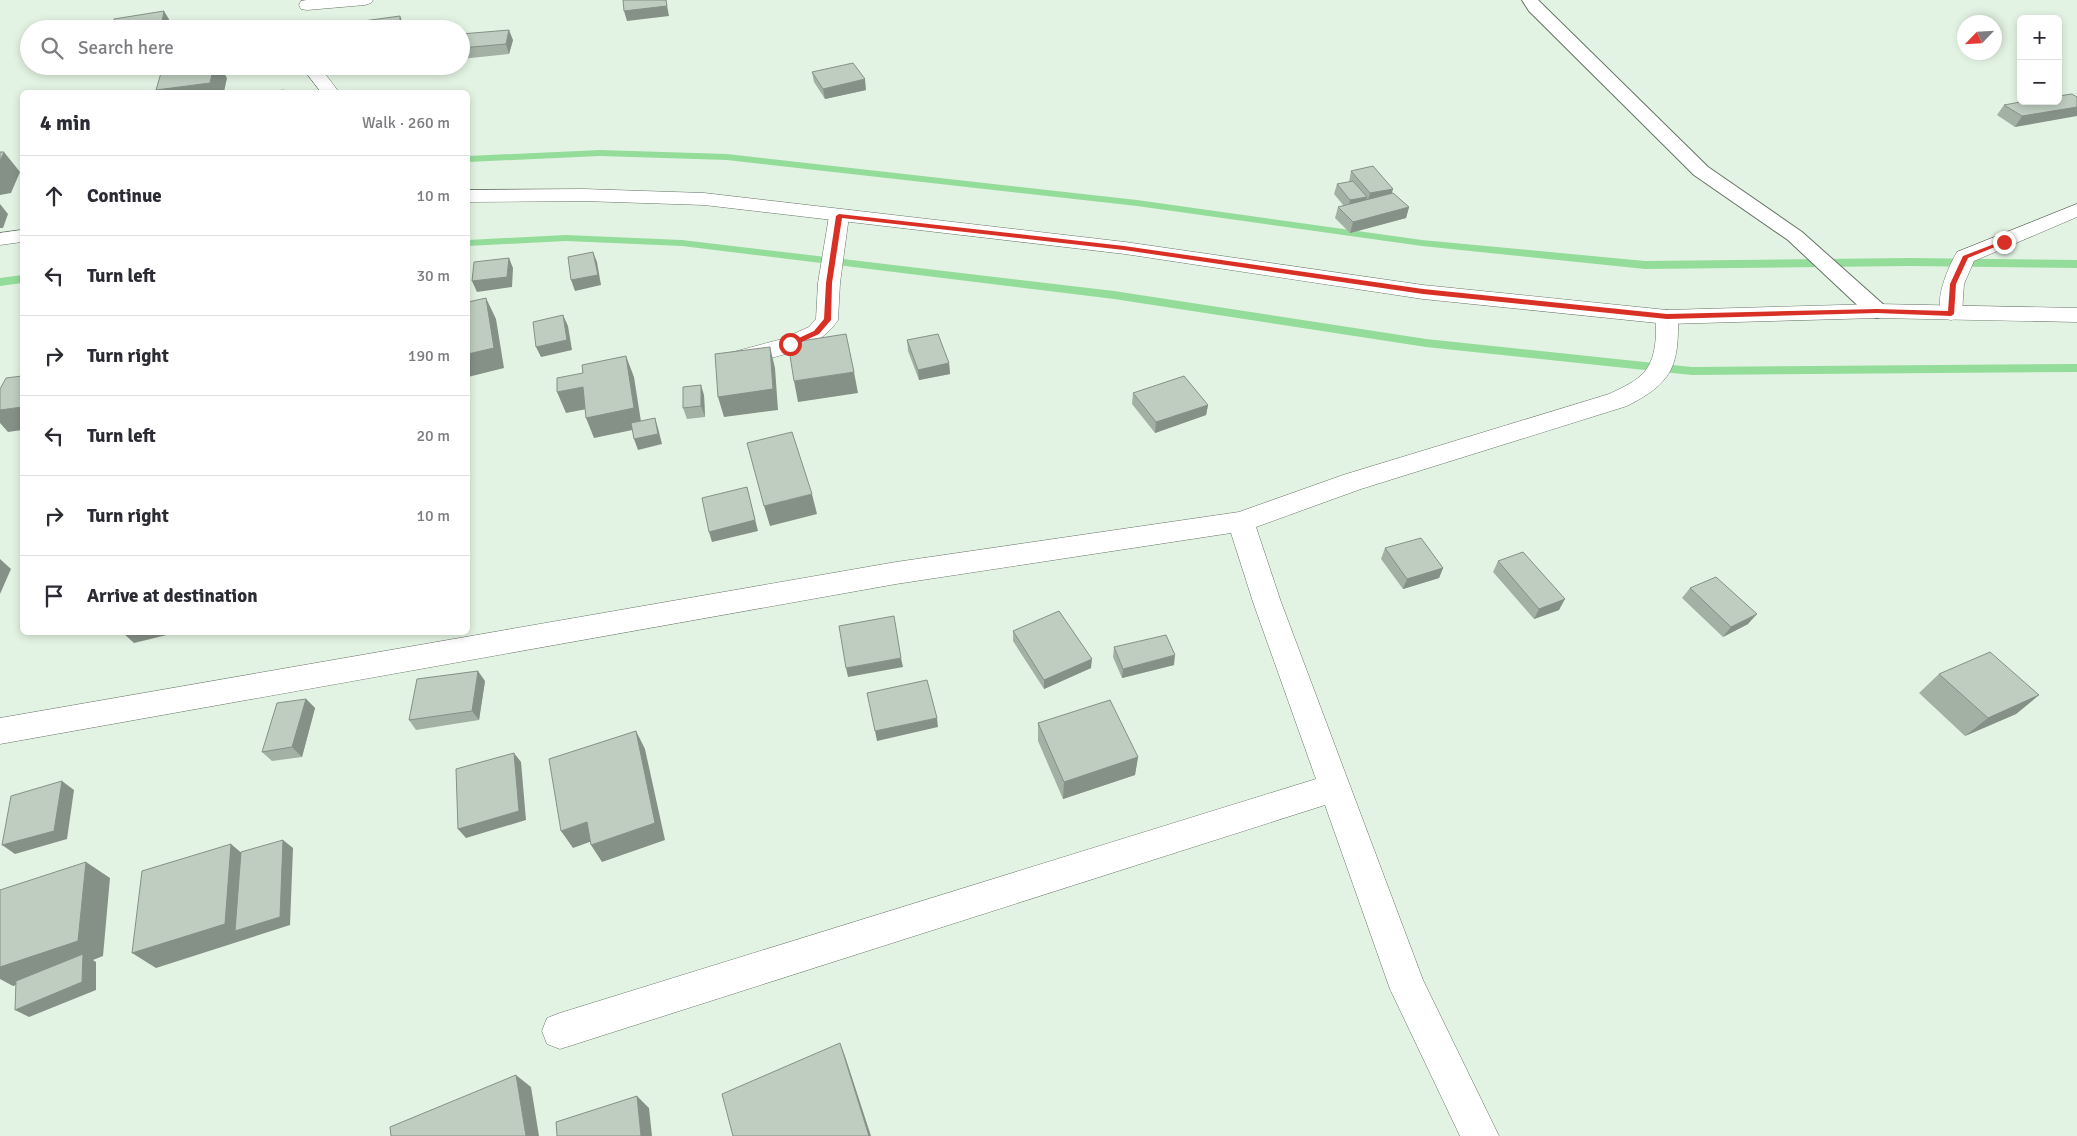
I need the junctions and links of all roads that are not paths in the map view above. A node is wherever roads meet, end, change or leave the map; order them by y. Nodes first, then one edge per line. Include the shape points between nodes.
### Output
1 (364, 0) edge
2 (1530, 0) edge
3 (304, 9) edge
4 (317, 75) edge
5 (328, 90) edge
6 (470, 196) edge
7 (2077, 210) edge
8 (839, 216) junction
9 (20, 236) edge
10 (0, 239) edge
11 (1877, 311) junction
12 (1951, 314) junction
13 (2077, 315) edge
14 (1667, 327) junction
15 (727, 361) edge
16 (1241, 522) junction
17 (0, 731) edge
18 (1334, 788) junction
19 (560, 1031) dead end
20 (1480, 1136) edge

1 - 3 street
2 - 11 lane via 1701,171 1795,236
4 - 5 street
6 - 8 street via 704,199
7 - 12 street via 1965,257 1953,284
8 - 14 street via 1124,248
8 - 15 street via 829,283 828,320 817,332 790,344
9 - 10 street
11 - 12 street
11 - 14 street
12 - 13 street
14 - 16 street via 1662,369 1644,388 1618,400 1352,482
16 - 17 street via 896,573
16 - 18 street
18 - 19 street
18 - 20 street via 1408,989

